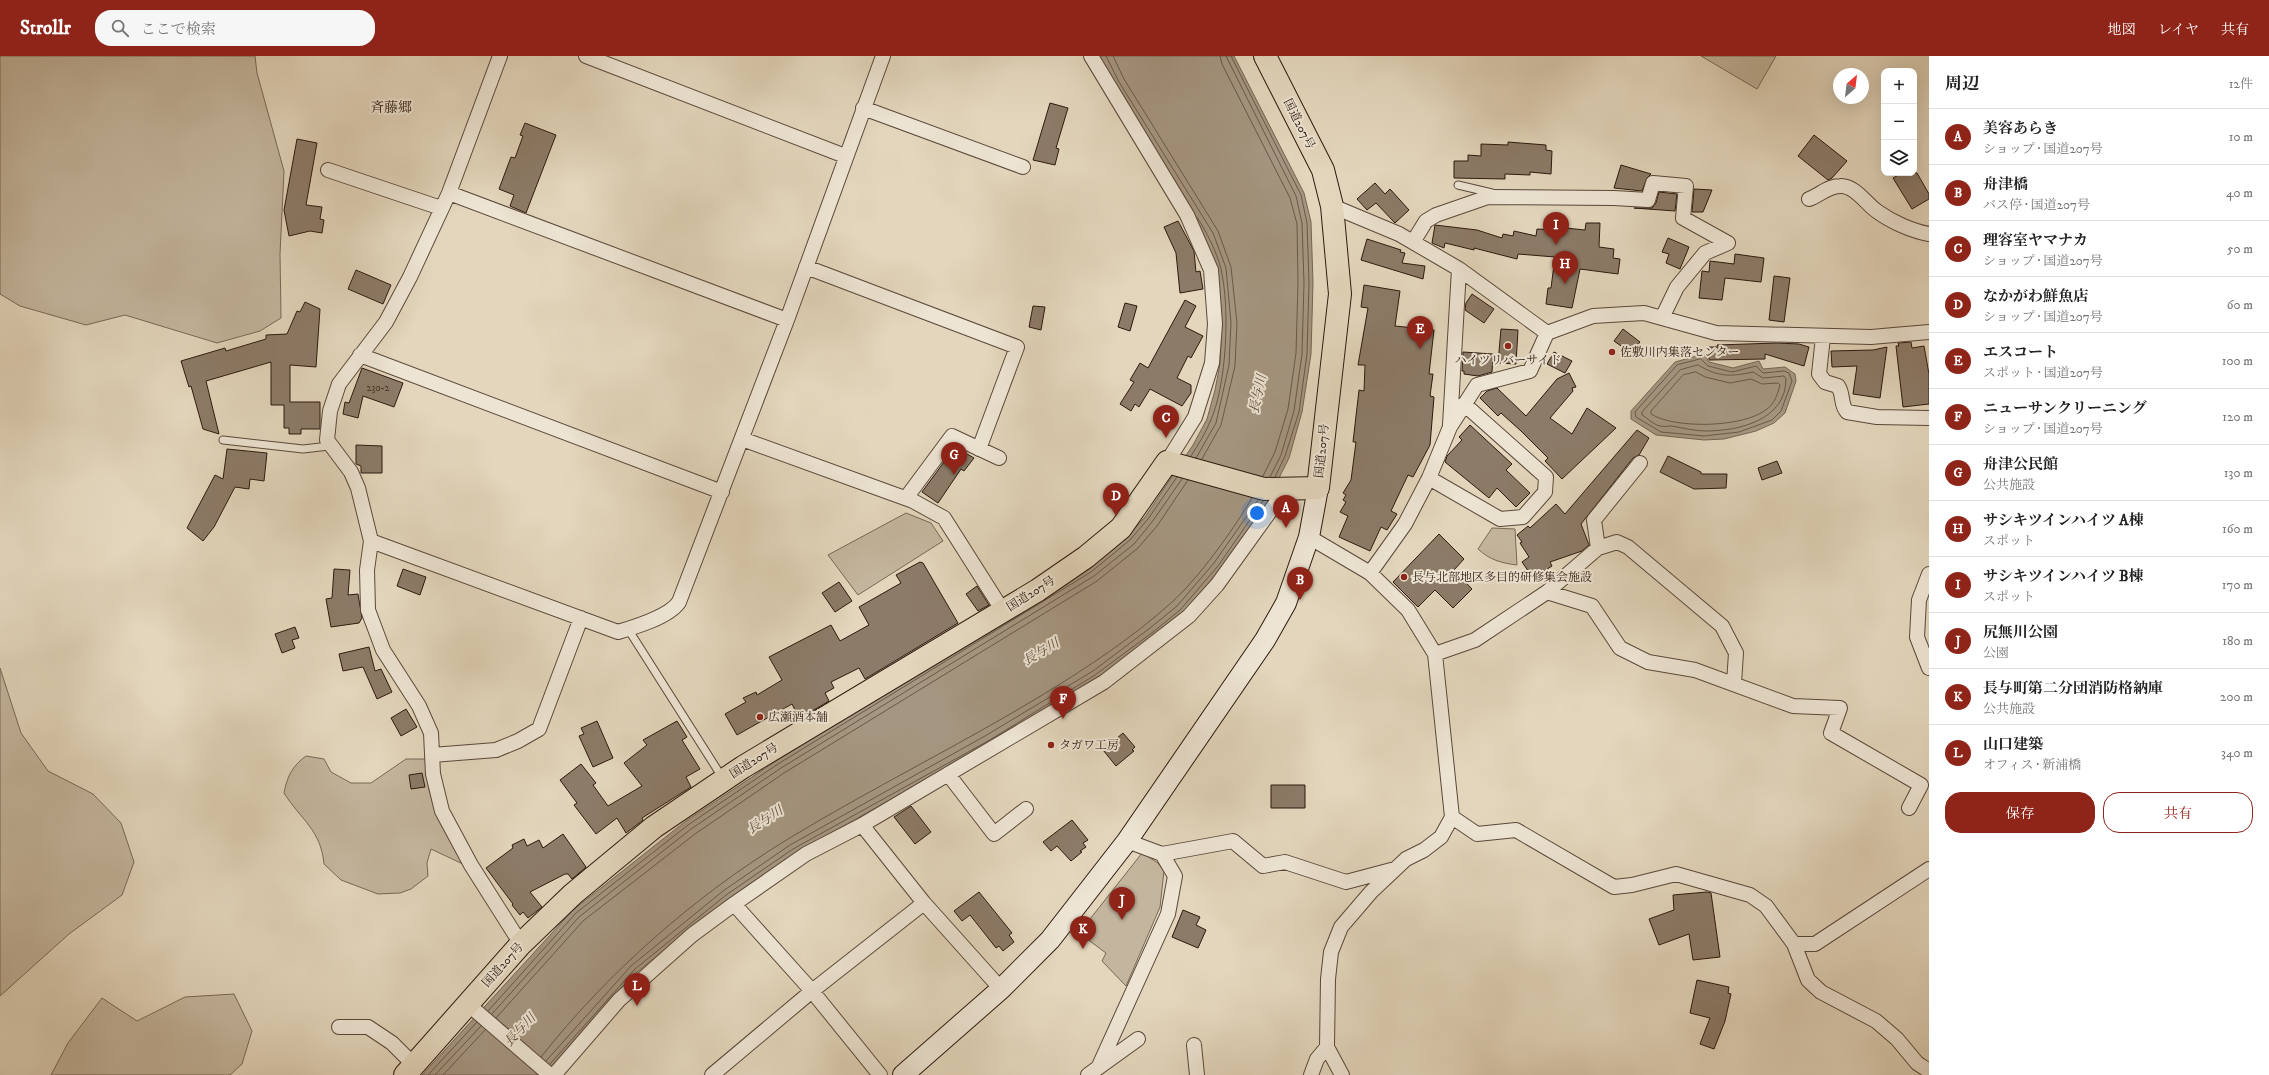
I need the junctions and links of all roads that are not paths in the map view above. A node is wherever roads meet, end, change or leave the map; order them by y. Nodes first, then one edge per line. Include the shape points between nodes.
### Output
1 (500, 56) edge
2 (586, 56) edge
3 (883, 56) edge
4 (1091, 56) edge
5 (1265, 56) edge
6 (863, 108) junction
7 (845, 156) junction
8 (1022, 167) dead end
9 (328, 170) dead end
10 (1458, 185) dead end
11 (449, 193) junction
12 (1510, 198) junction
13 (1809, 199) dead end
14 (1332, 206) junction
15 (441, 208) junction
16 (1929, 234) edge
17 (1413, 242) junction
18 (806, 267) junction
19 (1459, 269) junction
20 (1662, 318) junction
21 (787, 320) junction
22 (1929, 332) edge
23 (1547, 333) junction
24 (1823, 337) junction
25 (360, 355) junction
26 (1464, 404) junction
27 (1929, 418) edge
28 (1450, 427) junction
29 (742, 439) junction
30 (223, 440) dead end
31 (329, 446) junction
32 (979, 449) junction
33 (999, 458) dead end
34 (1171, 463) junction
35 (1640, 463) dead end
36 (1429, 478) junction
37 (1318, 488) junction
38 (1280, 489) junction
39 (722, 492) junction
40 (906, 498) junction
41 (1309, 537) junction
42 (371, 540) junction
43 (1598, 548) junction
44 (1370, 573) junction
45 (1929, 574) edge
46 (1547, 592) junction
47 (1003, 611) junction
48 (581, 618) junction
49 (628, 629) junction
50 (1435, 654) junction
51 (1929, 668) edge
52 (1734, 683) junction
53 (432, 755) junction
54 (948, 774) junction
55 (724, 780) junction
56 (1910, 808) dead end
57 (1026, 809) dead end
58 (1452, 817) junction
59 (862, 825) junction
60 (1127, 841) junction
61 (1162, 854) junction
62 (1397, 868) junction
63 (1929, 869) edge
64 (924, 903) junction
65 (734, 904) junction
66 (521, 944) junction
67 (1794, 944) junction
68 (1002, 989) junction
69 (812, 991) junction
70 (472, 1007) junction
71 (339, 1027) dead end
72 (1138, 1039) dead end
73 (1194, 1045) dead end
74 (1327, 1047) junction
75 (409, 1070) edge
76 (1093, 1071) edge
77 (1929, 1071) edge
78 (551, 1075) edge
79 (712, 1075) edge
80 (880, 1075) edge
81 (903, 1075) edge
82 (1197, 1075) edge
83 (1311, 1075) edge
84 (1342, 1075) edge

1 - 11 street
2 - 7 street
3 - 6 street
4 - 34 street via 1187,215 1211,270 1215,324 1212,363 1195,416
5 - 14 highway, 国道207号 via 1323,170
6 - 7 street
6 - 8 street
7 - 18 street
9 - 15 street
10 - 12 lane
11 - 15 street
11 - 21 street
12 - 17 street via 1488,197 1436,215 1426,221
12 - 20 street via 1648,200 1653,183 1686,186 1683,218 1728,243 1705,253 1677,287
13 - 16 street via 1820,196 1827,189 1841,186 1850,188 1878,212 1918,232
14 - 17 street
14 - 37 highway, 国道207号 via 1340,294
15 - 25 street via 410,277 386,322
17 - 19 street
18 - 21 street
18 - 32 street via 1017,347
19 - 23 street
19 - 28 street
20 - 23 street via 1644,313 1593,316
20 - 24 street via 1716,333
21 - 29 street
22 - 24 street via 1871,337
23 - 26 street via 1530,371 1477,385
24 - 27 street via 1819,374 1825,382 1838,386 1842,391 1842,406 1847,412 1877,417
25 - 31 street via 339,384 330,411 327,440
25 - 39 street
26 - 28 street
26 - 36 street via 1546,476 1545,492 1523,517 1500,519
28 - 36 street
29 - 39 street
29 - 40 street
30 - 31 lane via 303,449
31 - 42 street via 351,472 358,488
32 - 33 street
32 - 40 street via 952,436
34 - 38 highway, 国道207号 via 1247,486
34 - 47 highway, 国道207号 via 1121,528 1086,557
35 - 43 street via 1594,520
36 - 44 street via 1405,524
37 - 38 highway, 国道207号
37 - 41 street
38 - 54 street via 1217,585 1189,616 1104,682
39 - 49 street via 679,602 674,608
40 - 47 street via 944,518
41 - 44 street
41 - 60 street via 1286,603 1265,640
42 - 48 street
42 - 53 street via 367,570 368,610 383,650 419,706 431,733
43 - 46 street
43 - 52 street via 1617,542 1628,548 1722,626 1736,653
44 - 50 street via 1408,610
45 - 51 street via 1919,600 1917,637
46 - 50 street via 1476,640
46 - 52 street via 1592,606 1620,648 1648,662 1695,670
47 - 55 highway, 国道207号
48 - 49 street via 618,632
48 - 53 street via 539,729 496,750
49 - 55 lane
50 - 58 street
52 - 56 street via 1792,706 1840,708 1831,733 1921,786
53 - 66 street via 433,774 442,812 471,865
54 - 57 street via 994,834
54 - 59 street
55 - 66 highway, 国道207号 via 654,827 573,894
58 - 62 street via 1441,837 1406,859
58 - 67 street via 1477,834 1516,830 1614,887 1676,874 1750,895 1766,906
59 - 64 street
59 - 65 street via 806,854
60 - 61 street
60 - 68 street via 1050,940
61 - 62 street via 1233,841 1263,866 1285,862 1346,882
61 - 76 street via 1175,876 1168,914
62 - 74 street via 1371,892 1341,927 1331,952
63 - 67 street via 1815,944
64 - 68 street
64 - 69 street
65 - 69 street
65 - 78 street via 692,935 619,1000
66 - 70 highway, 国道207号
67 - 77 street via 1808,980 1821,992 1876,1021 1897,1039 1917,1063
68 - 81 street
69 - 79 street
69 - 80 street
70 - 75 highway, 国道207号
70 - 78 street
71 - 75 street via 368,1027 392,1043
72 - 76 street
73 - 82 street
74 - 83 street via 1317,1059
74 - 84 street

